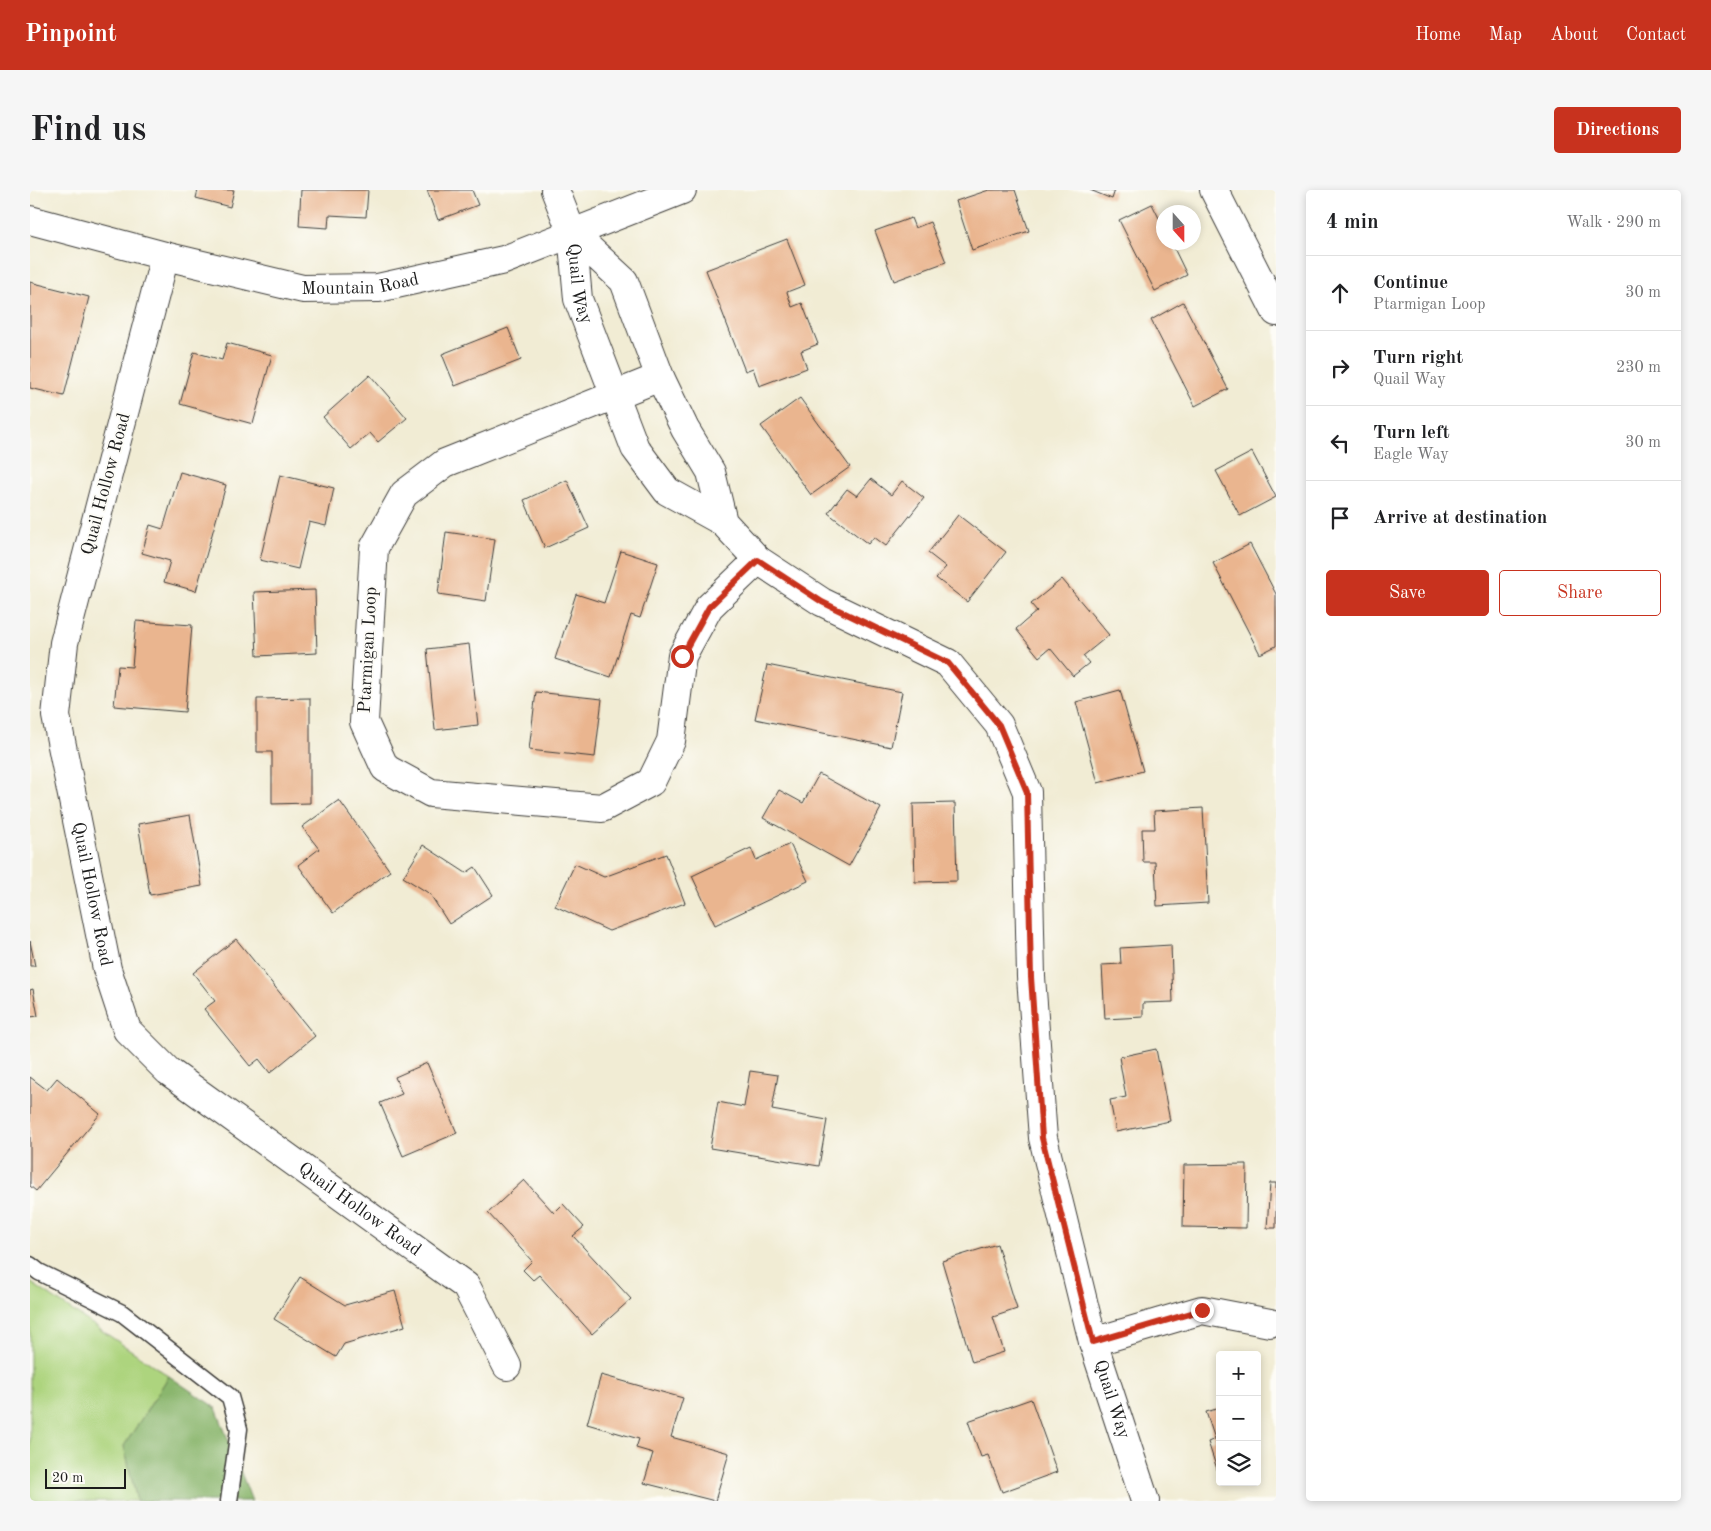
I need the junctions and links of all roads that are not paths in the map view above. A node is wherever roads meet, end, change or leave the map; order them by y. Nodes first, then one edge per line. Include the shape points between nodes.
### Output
1 (555, 190) edge
2 (682, 190) edge
3 (1214, 190) edge
4 (30, 220) edge
5 (572, 233) junction
6 (165, 256) junction
7 (1276, 312) edge
8 (660, 377) junction
9 (614, 395) junction
10 (724, 522) junction
11 (758, 560) junction
12 (30, 1265) edge
13 (1270, 1323) dead end
14 (1093, 1342) junction
15 (506, 1366) dead end
16 (229, 1501) edge
17 (1146, 1501) edge

1 - 5 street
2 - 5 street, Mountain Road
3 - 7 street
4 - 6 street, Mountain Road
5 - 6 street, Mountain Road via 504,260 378,288 303,289
5 - 8 street, Quail Way via 624,281
5 - 9 street, Quail Way via 578,299
6 - 15 street, Quail Hollow Road via 64,643 56,716 107,969 127,1030 161,1064 466,1286
8 - 9 street, Ptarmigan Loop
8 - 10 street, Quail Way via 711,472
9 - 10 street, Quail Way via 635,448 667,491
9 - 11 street, Ptarmigan Loop via 445,463 404,494 374,548 364,722 385,768 431,792 602,808 651,782 672,741 682,656 709,607
10 - 11 street, Quail Way
11 - 14 street, Quail Way via 822,602 948,663 999,725 1027,792 1031,977 1042,1138
12 - 16 lane via 122,1313 230,1397 239,1429
13 - 14 street via 1202,1310
14 - 17 street, Quail Way

